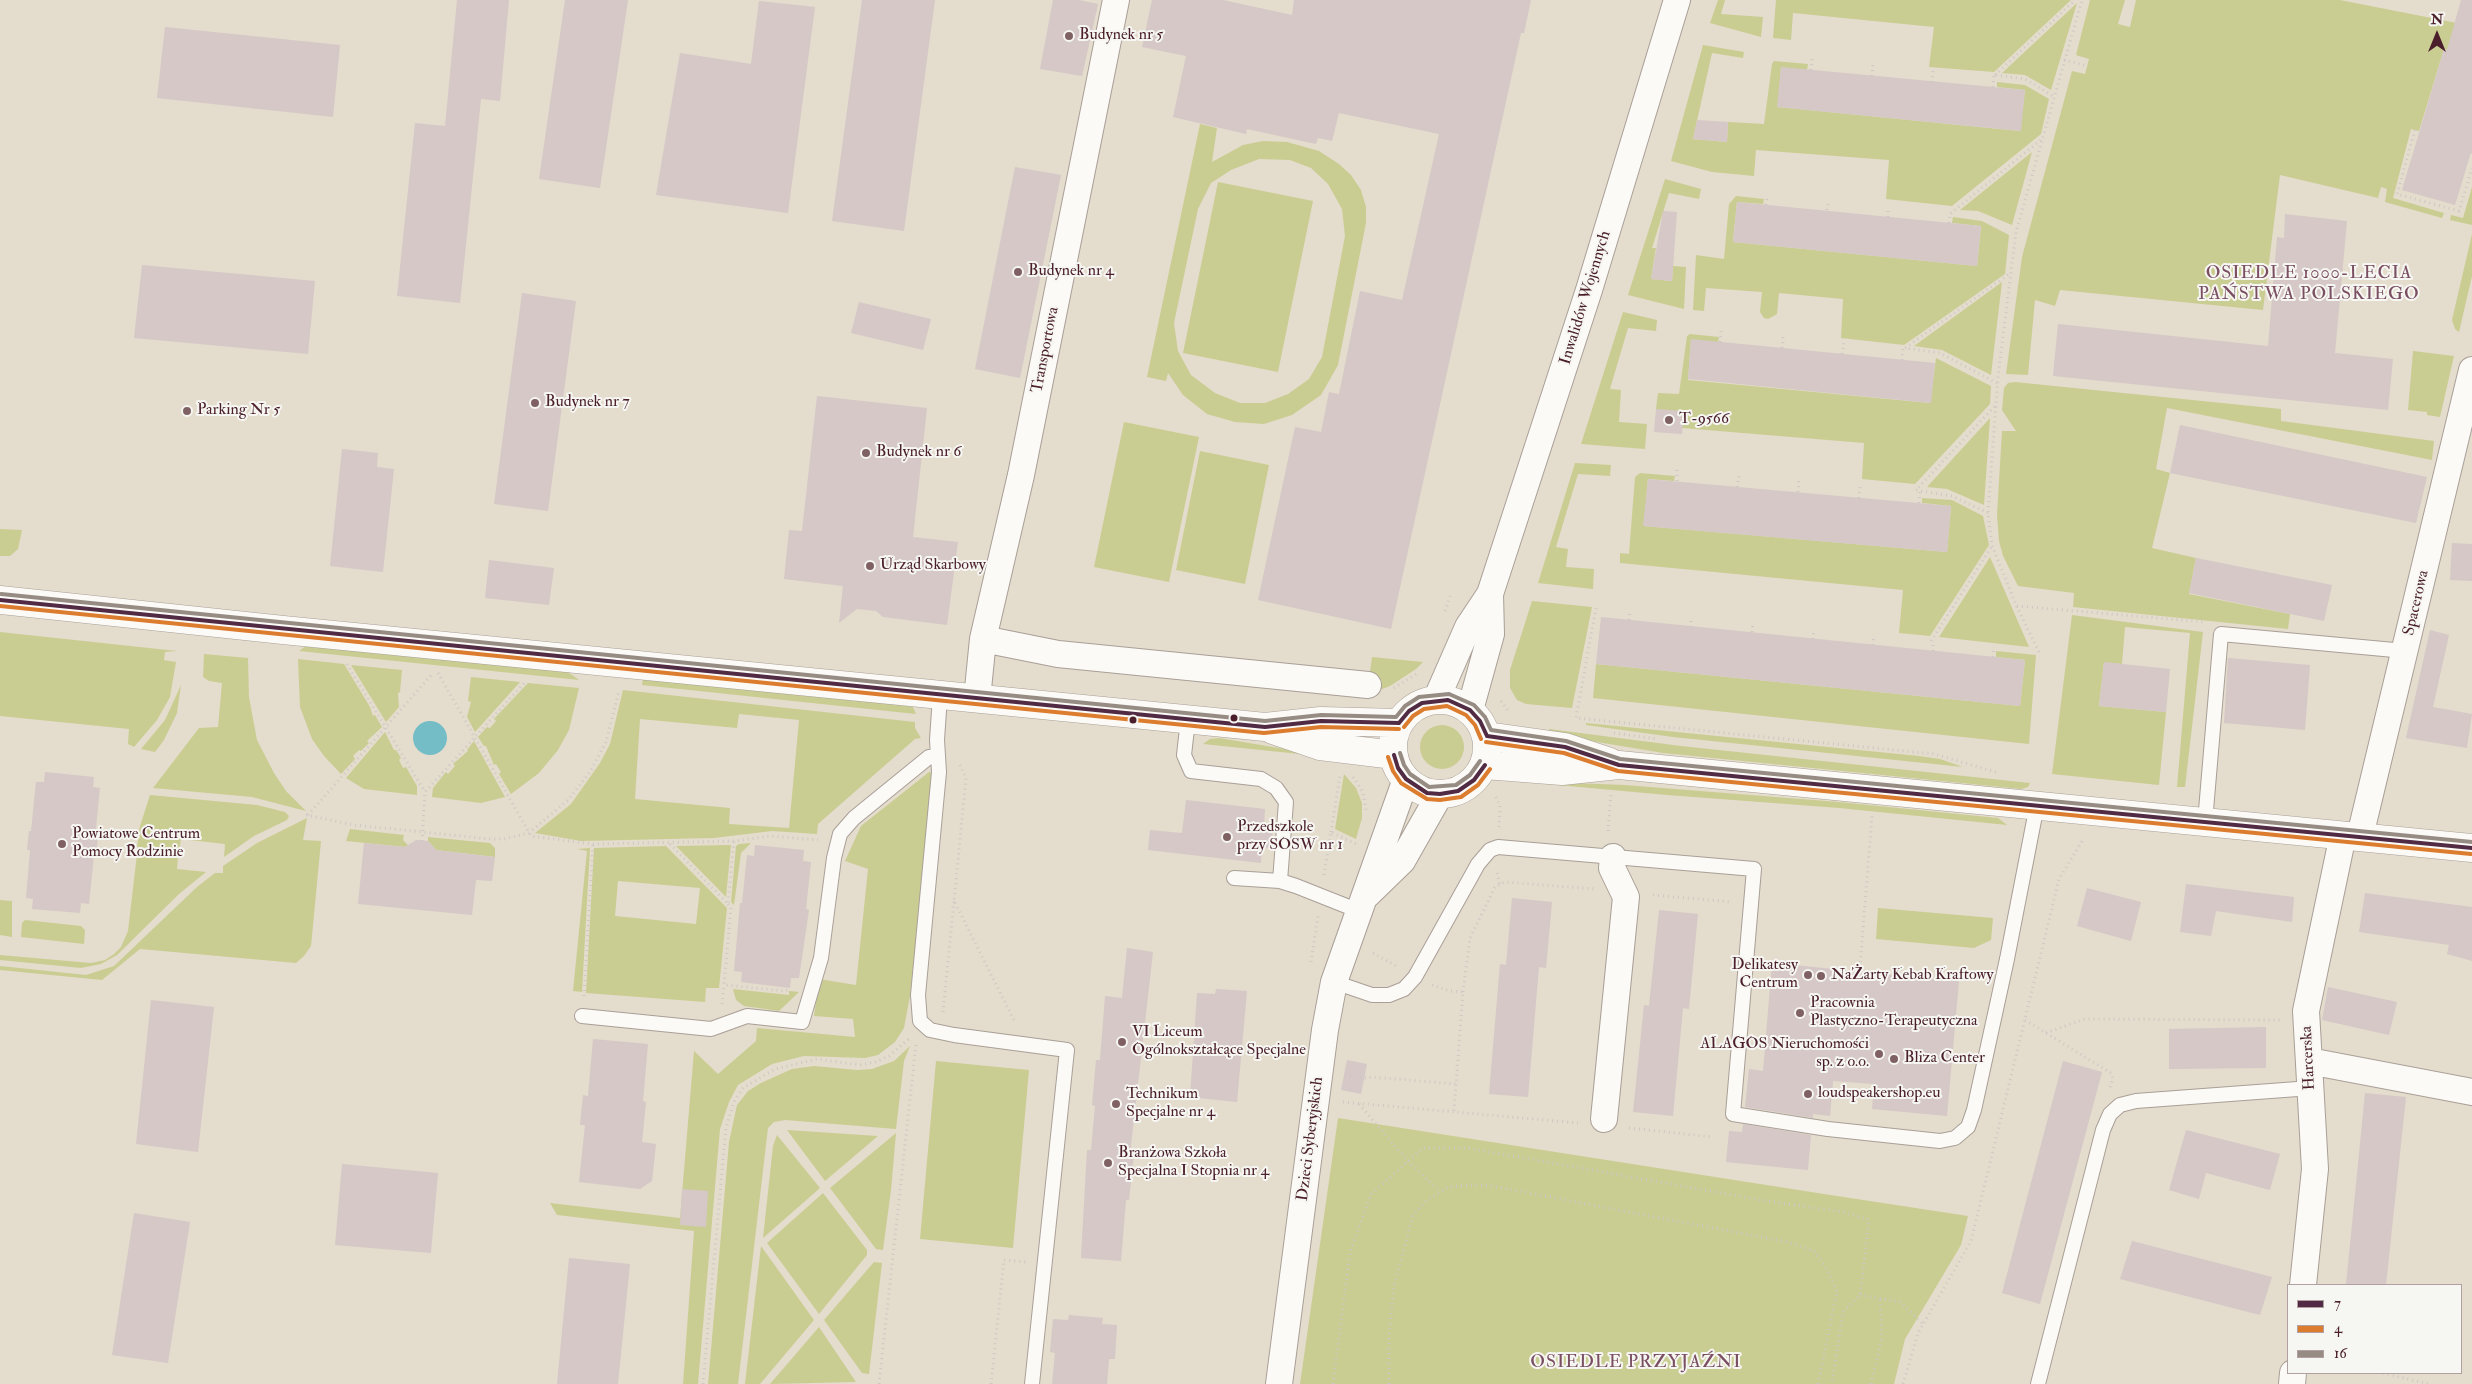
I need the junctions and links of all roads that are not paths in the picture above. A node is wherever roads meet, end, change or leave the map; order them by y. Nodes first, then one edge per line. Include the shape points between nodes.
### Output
1 (1116, 0) edge
2 (1676, 0) edge
3 (2472, 370) edge
4 (1490, 594) junction
5 (0, 600) edge
6 (983, 640) junction
7 (2405, 651) junction
8 (1368, 685) dead end
9 (940, 696) junction
10 (977, 699) junction
11 (1436, 700) junction
12 (1470, 710) junction
13 (1188, 720) junction
14 (1400, 723) junction
15 (1265, 727) junction
16 (1487, 736) junction
17 (1394, 755) junction
18 (938, 756) junction
19 (1484, 765) junction
20 (1619, 765) junction
21 (1406, 779) junction
22 (1440, 794) junction
23 (2036, 806) junction
24 (2205, 822) junction
25 (2351, 835) junction
26 (2472, 848) edge
27 (1613, 857) junction
28 (1234, 878) dead end
29 (1280, 881) junction
30 (1361, 905) junction
31 (1334, 982) junction
32 (582, 1016) road end
33 (2310, 1061) junction
34 (2311, 1088) junction
35 (2472, 1092) edge
36 (1603, 1124) road end
37 (2303, 1284) edge
38 (1032, 1384) edge
39 (1279, 1384) edge
40 (2038, 1384) edge

1 - 6 street, Transportowa via 1021,475
2 - 4 street, Inwalidów Wojennych via 1589,290
3 - 7 street, Spacerowa
4 - 11 street, Inwalidów Wojennych via 1468,627
4 - 12 street, Inwalidów Wojennych via 1492,634
5 - 9 street
6 - 8 street via 1058,654
6 - 10 street, Transportowa
7 - 24 lane via 2221,634
7 - 25 street, Spacerowa
9 - 10 street
9 - 18 lane
10 - 13 street
11 - 12 street via 1448,700
11 - 14 street via 1422,703 1409,711
12 - 16 street
13 - 15 street
13 - 29 lane via 1184,755 1191,771 1261,778 1276,788 1286,802
14 - 15 street via 1321,721
14 - 17 street via 1394,738
15 - 17 street via 1320,746
16 - 19 street via 1488,751
16 - 20 street via 1565,747
17 - 21 street
18 - 32 lane via 929,757 854,818 840,834 821,958 802,1022 747,1016 711,1029
18 - 38 lane via 918,995 920,1021 930,1030 1067,1050
19 - 20 street via 1562,772
19 - 22 street via 1474,780 1458,791
20 - 23 street
21 - 22 street via 1427,793
21 - 30 street, Dzieci Syberyjskich
22 - 30 street, Dzieci Syberyjskich via 1402,861
23 - 24 street
23 - 27 lane via 1974,1110 1968,1127 1955,1138 1940,1141 1733,1114 1754,869
24 - 25 street
25 - 26 street
25 - 33 street, Harcerska via 2306,1011
27 - 31 lane via 1510,847 1490,850 1478,864 1415,977 1404,989 1389,995 1372,995
27 - 36 street via 1612,868 1626,897
28 - 29 lane
29 - 30 lane
30 - 31 street, Dzieci Syberyjskich
31 - 39 street, Dzieci Syberyjskich
33 - 34 street, Harcerska
33 - 35 street
34 - 37 street, Harcerska via 2315,1169
34 - 40 lane via 2136,1101 2120,1105 2110,1114 2103,1130

